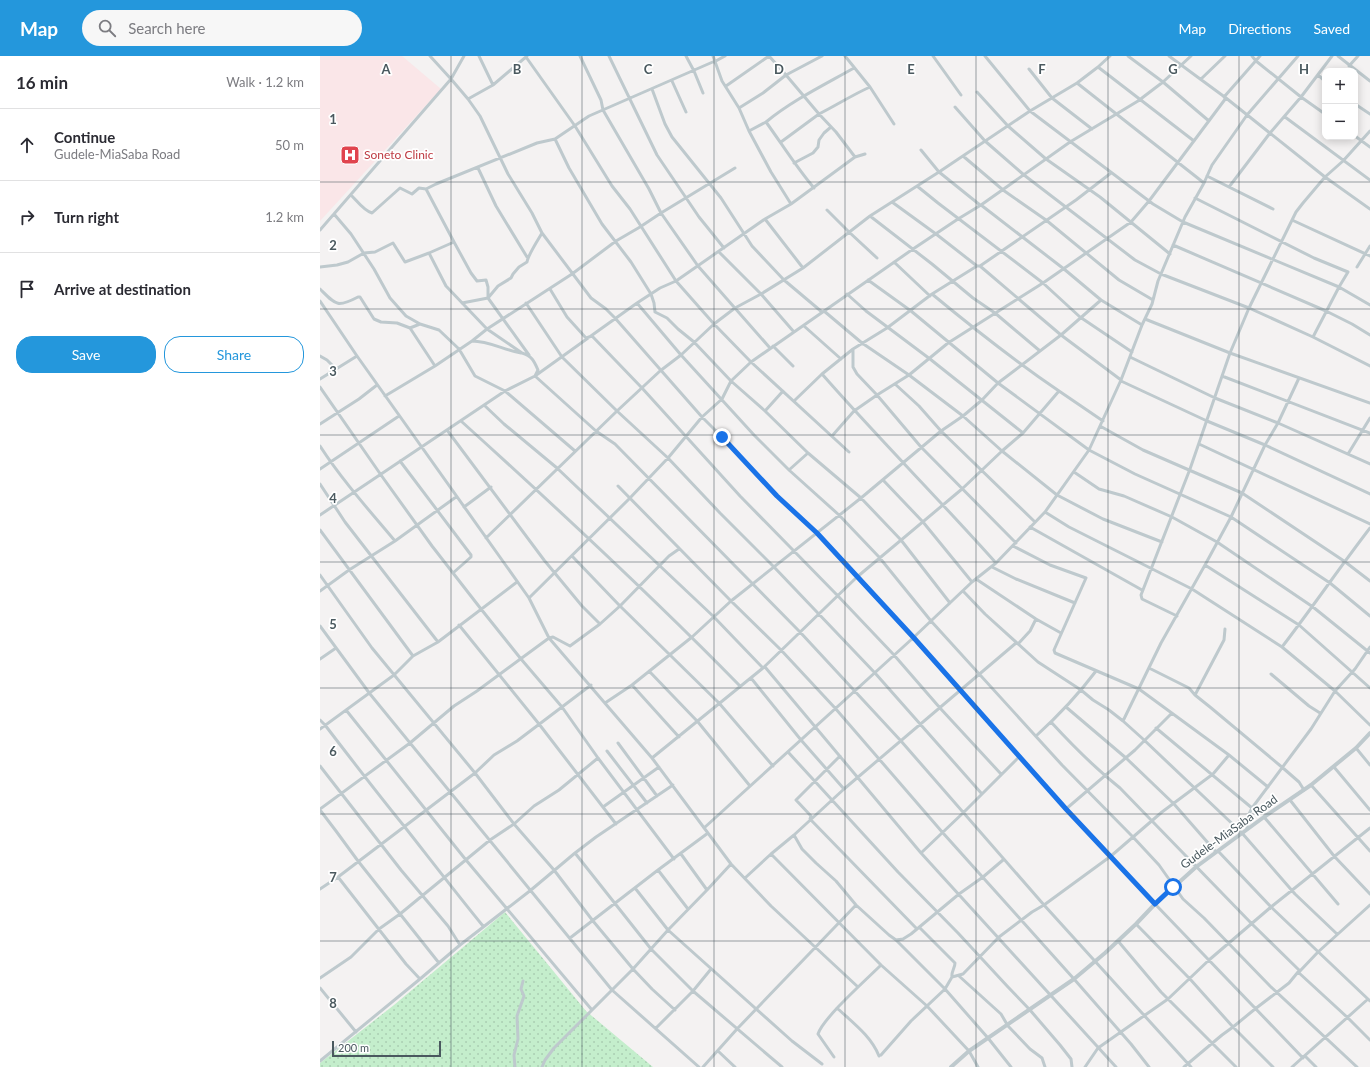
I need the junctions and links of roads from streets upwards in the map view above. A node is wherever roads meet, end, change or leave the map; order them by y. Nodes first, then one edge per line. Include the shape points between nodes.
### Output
1 (430, 56) edge
2 (464, 56) edge
3 (480, 56) edge
4 (527, 56) edge
5 (580, 56) edge
6 (609, 56) edge
7 (686, 56) edge
8 (713, 56) edge
9 (725, 56) edge
10 (769, 56) edge
11 (822, 56) edge
12 (845, 56) edge
13 (933, 56) edge
14 (985, 56) edge
15 (1110, 56) edge
16 (1128, 56) edge
17 (1169, 56) edge
18 (1191, 56) edge
19 (1225, 56) edge
20 (1252, 56) edge
21 (1260, 56) edge
22 (1298, 56) edge
23 (1332, 56) edge
24 (1338, 56) edge
25 (1358, 56) edge
26 (716, 61) junction
27 (1256, 61) junction
28 (1182, 65) junction
29 (1349, 66) junction
30 (1098, 67) junction
31 (854, 68) junction
32 (1029, 69) dead end
33 (694, 71) junction
34 (786, 75) junction
35 (1318, 75) junction
36 (1322, 78) edge
37 (451, 79) junction
38 (1201, 79) junction
39 (1279, 79) junction
40 (672, 80) junction
41 (1370, 81) edge
42 (1162, 82) junction
43 (1077, 83) junction
44 (493, 85) junction
45 (726, 86) junction
46 (870, 87) junction
47 (652, 89) junction
48 (977, 92) dead end
49 (703, 93) dead end
50 (961, 95) dead end
51 (804, 96) junction
52 (1301, 97) junction
53 (1052, 98) junction
54 (1225, 98) junction
55 (468, 99) junction
56 (629, 99) junction
57 (1141, 99) junction
58 (1358, 106) edge
59 (955, 107) dead end
60 (739, 108) junction
61 (603, 110) junction
62 (1030, 111) junction
63 (686, 112) dead end
64 (1322, 112) edge
65 (819, 114) junction
66 (1370, 114) edge
67 (1117, 115) junction
68 (1247, 115) junction
69 (1284, 117) junction
70 (1209, 121) junction
71 (766, 122) junction
72 (894, 124) dead end
73 (574, 126) junction
74 (1008, 126) junction
75 (831, 127) junction
76 (1092, 129) junction
77 (749, 131) junction
78 (1370, 131) edge
79 (1270, 132) junction
80 (1358, 138) edge
81 (556, 139) junction
82 (985, 141) junction
83 (1194, 141) junction
84 (1361, 141) junction
85 (781, 142) junction
86 (1070, 142) junction
87 (1370, 147) edge
88 (921, 150) dead end
89 (865, 154) dead end
90 (963, 156) junction
91 (855, 157) junction
92 (501, 158) junction
93 (1046, 159) junction
94 (1343, 161) junction
95 (1177, 162) junction
96 (794, 163) junction
97 (478, 168) junction
98 (735, 168) dead end
99 (940, 172) junction
100 (1111, 172) junction
101 (1024, 175) junction
102 (1207, 176) junction
103 (1325, 177) junction
104 (1370, 180) edge
105 (1204, 183) junction
106 (710, 184) junction
107 (917, 186) junction
108 (1229, 187) junction
109 (814, 188) junction
110 (1089, 188) junction
111 (426, 189) junction
112 (1003, 190) junction
113 (352, 195) junction
114 (686, 198) junction
115 (1195, 198) junction
116 (1149, 201) junction
117 (892, 202) junction
118 (791, 204) junction
119 (980, 205) junction
120 (1066, 206) junction
121 (1370, 208) edge
122 (1273, 209) dead end
123 (828, 210) dead end
124 (661, 213) junction
125 (334, 214) junction
126 (870, 216) junction
127 (766, 219) junction
128 (958, 219) junction
129 (1046, 220) junction
130 (1292, 220) junction
131 (1131, 222) junction
132 (1182, 222) junction
133 (640, 227) junction
134 (320, 230) edge
135 (849, 232) junction
136 (542, 233) junction
137 (744, 234) junction
138 (936, 234) junction
139 (1022, 237) junction
140 (1106, 238) junction
141 (616, 241) junction
142 (454, 242) junction
143 (1281, 242) junction
144 (1173, 244) junction
145 (1370, 246) edge
146 (724, 248) junction
147 (913, 249) junction
148 (720, 252) junction
149 (1001, 252) junction
150 (429, 253) junction
151 (364, 254) junction
152 (1086, 254) junction
153 (1170, 254) junction
154 (1364, 254) junction
155 (1370, 256) edge
156 (527, 257) junction
157 (877, 258) dead end
158 (1273, 259) junction
159 (894, 262) junction
160 (698, 266) junction
161 (978, 266) junction
162 (320, 267) edge
163 (1357, 267) dead end
164 (803, 268) junction
165 (1064, 269) junction
166 (572, 274) junction
167 (1161, 274) junction
168 (784, 280) junction
169 (868, 280) junction
170 (676, 281) junction
171 (953, 281) junction
172 (1043, 283) junction
173 (1261, 283) junction
174 (1339, 287) junction
175 (320, 289) edge
176 (550, 289) junction
177 (651, 294) junction
178 (761, 294) junction
179 (847, 294) junction
180 (931, 295) junction
181 (488, 298) junction
182 (1018, 298) junction
183 (1101, 300) junction
184 (1153, 300) junction
185 (320, 301) edge
186 (637, 302) junction
187 (462, 303) junction
188 (526, 304) junction
189 (1370, 305) edge
190 (735, 308) junction
191 (1249, 308) junction
192 (823, 311) junction
193 (911, 311) junction
194 (1326, 312) junction
195 (995, 313) junction
196 (503, 318) junction
197 (615, 318) junction
198 (1080, 318) junction
199 (1146, 319) junction
200 (420, 324) junction
201 (714, 324) junction
202 (1142, 325) junction
203 (804, 326) junction
204 (410, 328) junction
205 (887, 328) junction
206 (973, 328) junction
207 (487, 329) junction
208 (794, 332) junction
209 (1061, 335) junction
210 (1370, 335) edge
211 (592, 336) junction
212 (1313, 337) junction
213 (472, 341) junction
214 (694, 342) junction
215 (862, 343) junction
216 (948, 343) junction
217 (772, 347) junction
218 (459, 349) junction
219 (853, 349) junction
220 (1040, 351) junction
221 (1132, 352) junction
222 (522, 353) junction
223 (1230, 353) junction
224 (529, 355) junction
225 (681, 355) junction
226 (320, 356) edge
227 (357, 356) junction
228 (562, 357) junction
229 (1130, 357) junction
230 (930, 359) junction
231 (841, 360) junction
232 (751, 362) junction
233 (435, 366) junction
234 (793, 366) dead end
235 (1022, 366) junction
236 (1370, 366) edge
237 (336, 369) junction
238 (660, 371) junction
239 (822, 374) junction
240 (535, 376) junction
241 (909, 376) junction
242 (1222, 376) junction
243 (1299, 378) junction
244 (320, 379) edge
245 (1121, 380) junction
246 (731, 381) junction
247 (998, 383) junction
248 (895, 384) junction
249 (377, 385) junction
250 (320, 388) edge
251 (642, 388) junction
252 (505, 391) junction
253 (783, 391) junction
254 (1059, 391) junction
255 (877, 395) junction
256 (385, 396) junction
257 (722, 398) junction
258 (1215, 398) junction
259 (982, 400) junction
260 (794, 401) junction
261 (1288, 402) junction
262 (1370, 403) edge
263 (484, 405) junction
264 (617, 411) junction
265 (765, 411) junction
266 (854, 411) junction
267 (338, 412) junction
268 (1039, 414) junction
269 (399, 416) junction
270 (963, 416) junction
271 (702, 417) junction
272 (1370, 418) edge
273 (461, 421) junction
274 (1103, 421) junction
275 (1207, 421) junction
276 (1278, 423) junction
277 (320, 424) edge
278 (1100, 426) junction
279 (448, 430) junction
280 (596, 431) junction
281 (941, 431) junction
282 (1363, 431) junction
283 (1023, 433) junction
284 (1370, 433) edge
285 (686, 436) junction
286 (832, 436) junction
287 (359, 443) junction
288 (1199, 444) junction
289 (1265, 445) junction
290 (320, 446) edge
291 (421, 446) junction
292 (921, 448) junction
293 (1089, 450) junction
294 (575, 451) junction
295 (1002, 451) junction
296 (849, 452) dead end
297 (808, 453) junction
298 (1348, 454) junction
299 (668, 458) junction
300 (400, 461) junction
301 (330, 462) junction
302 (903, 463) junction
303 (1370, 464) edge
304 (320, 468) edge
305 (557, 468) junction
306 (789, 470) junction
307 (982, 470) junction
308 (1190, 470) junction
309 (1254, 471) junction
310 (1074, 472) junction
311 (381, 475) junction
312 (648, 478) junction
313 (883, 480) junction
314 (320, 484) edge
315 (618, 486) dead end
316 (491, 488) junction
317 (536, 489) junction
318 (962, 489) junction
319 (354, 493) junction
320 (1242, 493) junction
321 (1370, 494) edge
322 (1057, 495) junction
323 (1181, 495) junction
324 (456, 497) junction
325 (629, 498) junction
326 (861, 498) junction
327 (943, 504) junction
328 (334, 506) junction
329 (464, 507) junction
330 (437, 510) junction
331 (1045, 512) junction
332 (510, 513) junction
333 (320, 515) edge
334 (839, 515) junction
335 (1172, 517) junction
336 (1231, 517) junction
337 (610, 518) junction
338 (923, 522) junction
339 (1035, 522) junction
340 (1370, 524) edge
341 (417, 525) junction
342 (1030, 527) junction
343 (1370, 528) edge
344 (320, 530) edge
345 (817, 533) junction
346 (486, 538) junction
347 (589, 539) junction
348 (901, 540) junction
349 (395, 541) junction
350 (1162, 542) junction
351 (1217, 542) junction
352 (1016, 543) junction
353 (1013, 546) junction
354 (679, 549) junction
355 (795, 552) junction
356 (372, 556) junction
357 (572, 556) junction
358 (879, 557) junction
359 (1344, 561) junction
360 (996, 563) junction
361 (1205, 565) junction
362 (660, 566) junction
363 (774, 567) junction
364 (992, 567) junction
365 (1151, 569) junction
366 (349, 570) junction
367 (555, 572) junction
368 (453, 573) junction
369 (320, 575) edge
370 (857, 577) junction
371 (976, 579) junction
372 (1370, 581) edge
373 (516, 582) junction
374 (972, 582) junction
375 (1330, 582) junction
376 (752, 584) junction
377 (328, 586) junction
378 (639, 587) junction
379 (1192, 589) junction
380 (1142, 590) junction
381 (320, 591) edge
382 (963, 591) junction
383 (838, 596) junction
384 (529, 598) junction
385 (731, 601) junction
386 (950, 603) junction
387 (1075, 604) junction
388 (620, 606) junction
389 (1313, 607) junction
390 (480, 609) junction
391 (818, 615) junction
392 (713, 616) junction
393 (1177, 616) junction
394 (1370, 616) edge
395 (1036, 619) junction
396 (931, 621) junction
397 (600, 624) junction
398 (459, 625) junction
399 (1299, 625) junction
400 (320, 626) edge
401 (1225, 629) dead end
402 (800, 632) junction
403 (1061, 633) junction
404 (692, 637) junction
405 (549, 638) junction
406 (914, 638) junction
407 (438, 642) junction
408 (1016, 643) junction
409 (1282, 647) junction
410 (1370, 647) edge
411 (336, 648) junction
412 (782, 650) junction
413 (1369, 652) edge
414 (670, 654) junction
415 (894, 655) junction
416 (413, 656) junction
417 (320, 659) edge
418 (521, 659) junction
419 (764, 667) junction
420 (1149, 668) junction
421 (649, 671) junction
422 (1096, 671) junction
423 (1352, 672) junction
424 (875, 673) junction
425 (980, 674) junction
426 (1271, 674) dead end
427 (394, 675) junction
428 (498, 675) junction
429 (751, 678) junction
430 (591, 685) junction
431 (632, 685) junction
432 (740, 686) junction
433 (1370, 688) edge
434 (1139, 689) junction
435 (1082, 690) junction
436 (855, 691) junction
437 (960, 691) junction
438 (1335, 691) junction
439 (370, 694) junction
440 (1195, 695) junction
441 (605, 703) junction
442 (719, 703) junction
443 (562, 707) junction
444 (835, 708) junction
445 (940, 708) junction
446 (1066, 708) junction
447 (346, 710) junction
448 (1172, 713) junction
449 (1320, 713) junction
450 (320, 720) edge
451 (1123, 720) junction
452 (698, 722) junction
453 (1051, 722) junction
454 (434, 724) junction
455 (539, 724) junction
456 (325, 725) junction
457 (920, 725) junction
458 (816, 726) junction
459 (1370, 726) edge
460 (1156, 728) junction
461 (320, 729) edge
462 (1370, 733) edge
463 (1036, 736) junction
464 (679, 737) junction
465 (801, 740) junction
466 (901, 741) junction
467 (1144, 741) junction
468 (410, 743) junction
469 (618, 743) dead end
470 (1356, 748) junction
471 (607, 751) dead end
472 (788, 752) junction
473 (1020, 755) dead end
474 (1229, 755) junction
475 (840, 756) junction
476 (598, 758) junction
477 (652, 758) junction
478 (1126, 758) junction
479 (880, 759) junction
480 (387, 761) junction
481 (1370, 765) edge
482 (320, 766) edge
483 (773, 766) junction
484 (659, 767) junction
485 (1334, 767) junction
486 (1283, 768) junction
487 (827, 769) junction
488 (475, 773) junction
489 (578, 774) junction
490 (1001, 774) junction
491 (1213, 774) junction
492 (1105, 776) junction
493 (364, 777) junction
494 (857, 777) junction
495 (644, 778) junction
496 (815, 781) junction
497 (673, 785) junction
498 (1311, 785) junction
499 (634, 786) junction
500 (750, 786) junction
501 (1268, 787) junction
502 (1194, 788) junction
503 (844, 789) junction
504 (1304, 790) junction
505 (450, 791) junction
506 (1088, 791) junction
507 (624, 792) junction
508 (341, 793) junction
509 (982, 794) junction
510 (657, 796) junction
511 (832, 800) junction
512 (1290, 800) junction
513 (646, 803) junction
514 (1174, 804) junction
515 (603, 807) junction
516 (1252, 808) junction
517 (1066, 809) junction
518 (320, 810) edge
519 (426, 810) junction
520 (636, 810) junction
521 (1370, 810) edge
522 (963, 813) junction
523 (1264, 817) junction
524 (810, 819) junction
525 (1152, 821) junction
526 (514, 824) junction
527 (616, 824) junction
528 (404, 827) junction
529 (704, 828) junction
530 (1370, 828) edge
531 (1247, 829) junction
532 (708, 833) junction
533 (943, 833) junction
534 (1242, 833) junction
535 (794, 835) junction
536 (1133, 837) junction
537 (1358, 838) junction
538 (490, 840) junction
539 (381, 844) junction
540 (1217, 851) junction
541 (1370, 851) edge
542 (921, 853) junction
543 (575, 854) junction
544 (681, 854) junction
545 (771, 854) junction
546 (1111, 856) junction
547 (1334, 856) junction
548 (674, 859) junction
549 (466, 860) junction
550 (1003, 860) junction
551 (358, 861) junction
552 (731, 864) junction
553 (1196, 867) junction
554 (554, 870) junction
555 (658, 870) junction
556 (1312, 874) junction
557 (338, 877) junction
558 (983, 877) junction
559 (444, 878) junction
560 (745, 878) junction
561 (1173, 887) junction
562 (635, 888) junction
563 (320, 889) edge
564 (531, 890) junction
565 (707, 890) junction
566 (1292, 890) junction
567 (959, 894) junction
568 (1370, 894) edge
569 (422, 896) junction
570 (615, 903) junction
571 (1155, 904) junction
572 (1338, 904) dead end
573 (856, 905) junction
574 (1044, 905) junction
575 (1370, 905) edge
576 (1271, 906) junction
577 (507, 908) junction
578 (688, 909) junction
579 (937, 912) junction
580 (400, 914) junction
581 (1022, 920) junction
582 (593, 921) junction
583 (839, 923) junction
584 (1136, 924) junction
585 (1252, 924) junction
586 (483, 926) junction
587 (918, 928) junction
588 (379, 930) junction
589 (668, 930) junction
590 (1337, 934) junction
591 (999, 937) junction
592 (570, 938) junction
593 (896, 940) junction
594 (1118, 941) junction
595 (1229, 943) junction
596 (460, 945) junction
597 (815, 947) junction
598 (651, 949) junction
599 (1318, 952) junction
600 (980, 956) junction
601 (1209, 960) junction
602 (1094, 961) junction
603 (439, 963) junction
604 (881, 965) junction
605 (633, 969) junction
606 (711, 969) junction
607 (1299, 971) junction
608 (959, 976) junction
609 (952, 977) junction
610 (320, 978) edge
611 (420, 979) junction
612 (1074, 979) junction
613 (1190, 979) junction
614 (523, 980) dead end
615 (858, 987) junction
616 (320, 988) edge
617 (945, 989) junction
618 (612, 990) junction
619 (692, 991) junction
620 (1277, 993) junction
621 (1051, 994) junction
622 (1168, 999) junction
623 (1369, 1000) edge
624 (926, 1006) junction
625 (837, 1008) junction
626 (757, 1009) junction
627 (1255, 1009) junction
628 (592, 1010) junction
629 (675, 1010) junction
630 (1030, 1010) junction
631 (1145, 1016) junction
632 (1347, 1017) junction
633 (1008, 1026) junction
634 (1233, 1027) junction
635 (656, 1028) junction
636 (737, 1029) junction
637 (356, 1032) junction
638 (1120, 1033) junction
639 (1326, 1036) junction
640 (988, 1038) junction
641 (1370, 1040) edge
642 (1211, 1043) junction
643 (1098, 1048) junction
644 (718, 1051) junction
645 (969, 1051) junction
646 (834, 1057) dead end
647 (1304, 1057) junction
648 (320, 1061) edge
649 (822, 1064) dead end
650 (1189, 1066) edge
651 (515, 1067) edge
652 (542, 1067) edge
653 (699, 1067) edge
654 (703, 1067) edge
655 (735, 1067) edge
656 (782, 1067) edge
657 (951, 1067) edge
658 (978, 1067) edge
659 (1011, 1067) edge
660 (1045, 1067) edge
661 (1072, 1067) edge
662 (1085, 1067) edge
663 (1116, 1067) edge
664 (1149, 1067) edge
665 (1184, 1067) edge
666 (1236, 1067) edge
667 (1273, 1067) edge
668 (1292, 1067) edge
669 (1316, 1067) edge
670 (1357, 1067) edge

1 - 37 street
2 - 37 street
3 - 44 street
4 - 44 street
4 - 73 street
5 - 61 street via 601,100
6 - 56 street
7 - 33 street
8 - 26 street
9 - 26 street
10 - 34 street
10 - 45 street
11 - 34 street
12 - 31 street
13 - 50 street
14 - 62 street
15 - 30 street
16 - 42 street
17 - 28 street
18 - 28 street
19 - 38 street
20 - 27 street
21 - 27 street
22 - 39 street
23 - 35 street
24 - 29 street
25 - 29 street
26 - 33 street
26 - 45 street
26 - 56 street
27 - 39 street
27 - 54 street
28 - 38 street
28 - 42 street
29 - 41 street
30 - 43 street
30 - 57 street
31 - 46 street
31 - 51 street
32 - 53 street
33 - 40 street
33 - 49 street
34 - 51 street
34 - 60 street via 764,93
35 - 36 street
35 - 52 street
37 - 55 street
37 - 113 street
38 - 54 street
39 - 52 street
39 - 68 street
40 - 47 street
40 - 63 street
42 - 57 street
42 - 70 street
43 - 53 street
43 - 67 street
44 - 55 street
45 - 60 street
46 - 65 street
46 - 72 street
47 - 56 street
47 - 106 street via 672,137
48 - 74 street
51 - 65 street
51 - 71 street
52 - 64 street
52 - 69 street
53 - 62 street
53 - 76 street
54 - 68 street
54 - 70 street
55 - 92 street via 480,116
56 - 61 street
56 - 114 street via 656,155
57 - 67 street
57 - 83 street
58 - 66 street
59 - 82 street
60 - 77 street
61 - 73 street
61 - 124 street
62 - 74 street
62 - 86 street
65 - 75 street
65 - 85 street
67 - 76 street
67 - 95 street
68 - 79 street
68 - 102 street via 1220,152
69 - 79 street
69 - 94 street
70 - 83 street
71 - 77 street
71 - 85 street
73 - 81 street
73 - 133 street
74 - 82 street
74 - 93 street
75 - 91 street
75 - 96 street via 819,140 818,147 813,153
76 - 86 street
77 - 118 street
78 - 84 street
79 - 103 street
79 - 108 street
80 - 84 street
81 - 92 street via 537,143
81 - 141 street via 569,168 602,224
82 - 90 street
82 - 101 street
83 - 95 street
84 - 87 street
84 - 94 street
85 - 96 street
86 - 93 street
86 - 100 street
88 - 99 street
89 - 91 street
90 - 99 street
90 - 112 street
91 - 109 street
92 - 97 street
92 - 136 street
93 - 101 street
93 - 110 street
94 - 103 street
94 - 104 street
95 - 105 street
95 - 116 street
96 - 109 street
97 - 111 street
97 - 156 street via 496,206
98 - 106 street
99 - 107 street
99 - 119 street
100 - 110 street
100 - 116 street
101 - 112 street
101 - 120 street
102 - 105 street
102 - 108 street
103 - 121 street
103 - 130 street via 1303,202
105 - 115 street
106 - 114 street
106 - 137 street
107 - 117 street
107 - 128 street
108 - 122 street
109 - 118 street
110 - 120 street
110 - 131 street
111 - 113 street via 419,188 412,194 400,188 372,213 364,209
111 - 142 street
112 - 119 street
112 - 129 street
113 - 125 street
114 - 124 street
114 - 146 street
115 - 132 street
115 - 143 street
116 - 131 street
116 - 132 street
117 - 126 street
117 - 138 street
118 - 127 street
119 - 128 street
119 - 139 street
120 - 129 street
120 - 140 street
123 - 135 street
124 - 133 street
124 - 160 street
125 - 134 street
125 - 151 street
126 - 135 street
126 - 147 street
127 - 137 street
127 - 164 street
128 - 138 street
128 - 149 street
129 - 139 street
129 - 152 street
130 - 143 street
130 - 154 street
131 - 140 street
131 - 153 street
132 - 144 street
132 - 158 street
133 - 141 street
133 - 170 street
135 - 157 street
135 - 164 street
136 - 156 street
136 - 166 street
137 - 146 street
137 - 168 street via 758,254
138 - 147 street
138 - 161 street
139 - 149 street
139 - 165 street
140 - 152 street
140 - 167 street via 1135,260
141 - 166 street
141 - 177 street
142 - 150 street
142 - 181 street via 471,274 477,281 486,280
143 - 158 street
143 - 174 street via 1348,272
144 - 153 street
144 - 173 street
145 - 154 street
146 - 148 street
147 - 159 street
147 - 171 street
148 - 160 street
148 - 178 street
149 - 161 street
149 - 172 street
150 - 151 street via 405,262 393,243 375,252
150 - 187 street via 446,286
151 - 162 street via 348,262
151 - 200 street via 390,298 406,316
152 - 165 street
152 - 184 street via 1119,280
153 - 167 street
154 - 155 street
154 - 163 street
156 - 181 street via 527,262 519,267 511,278 498,286
158 - 173 street
158 - 174 street
159 - 169 street
159 - 180 street
160 - 170 street
160 - 190 street
161 - 171 street
161 - 182 street
164 - 168 street
165 - 172 street
165 - 183 street
166 - 176 street
166 - 197 street via 591,298
167 - 184 street
167 - 191 street
168 - 178 street
168 - 192 street
169 - 179 street
169 - 193 street
170 - 177 street
170 - 201 street
171 - 180 street
171 - 195 street
172 - 182 street
172 - 198 street
173 - 191 street
173 - 194 street
174 - 189 street
174 - 194 street
175 - 204 street via 339,304 360,297 374,319
176 - 188 street
176 - 211 street via 567,317 586,338
177 - 186 street
177 - 214 street via 655,312 667,318
178 - 190 street
178 - 208 street
179 - 192 street
179 - 205 street
180 - 193 street
180 - 206 street
181 - 187 street
181 - 196 street
182 - 195 street
182 - 209 street
183 - 198 street
183 - 202 street
184 - 199 street
185 - 227 street
186 - 197 street
186 - 225 street
187 - 207 street
188 - 196 street
188 - 228 street
190 - 201 street
190 - 217 street
191 - 212 street
191 - 223 street
192 - 203 street
192 - 215 street
193 - 205 street
193 - 216 street
194 - 210 street
194 - 212 street
195 - 206 street
195 - 220 street
196 - 207 street
196 - 224 street
197 - 211 street
197 - 238 street
198 - 209 street
198 - 221 street
199 - 202 street
199 - 223 street
200 - 204 street
200 - 218 street via 439,330
201 - 214 street
201 - 232 street
202 - 221 street
203 - 208 street
203 - 231 street
204 - 233 street
205 - 215 street
205 - 230 street
206 - 216 street
206 - 235 street
207 - 213 street
207 - 222 street
208 - 217 street
209 - 220 street
209 - 245 street
211 - 228 street
211 - 251 street
212 - 236 street
213 - 218 street
213 - 222 street
214 - 225 street
214 - 246 street
215 - 219 street
215 - 241 street
216 - 230 street
216 - 247 street
217 - 232 street
217 - 234 street
218 - 233 street
218 - 252 street via 476,376
219 - 231 street
219 - 255 street via 853,367
220 - 235 street
221 - 229 street
222 - 224 street
223 - 242 street
223 - 243 street
224 - 240 street via 538,370
225 - 238 street
225 - 257 street
226 - 237 street
227 - 237 street
227 - 249 street
228 - 240 street
228 - 264 street
229 - 245 street
229 - 258 street
230 - 241 street
230 - 259 street
231 - 239 street
232 - 246 street
232 - 253 street
233 - 256 street
235 - 247 street
235 - 254 street
237 - 244 street
238 - 251 street
238 - 271 street
239 - 260 street
239 - 266 street
240 - 252 street
240 - 280 street
241 - 248 street
241 - 270 street
242 - 258 street
242 - 261 street
243 - 261 street
243 - 262 street
245 - 274 street
245 - 275 street
246 - 257 street
246 - 265 street
247 - 259 street
247 - 268 street
248 - 255 street
248 - 281 street
249 - 256 street
249 - 267 street
250 - 267 street
251 - 264 street
251 - 285 street
252 - 263 street
252 - 294 street
253 - 260 street
253 - 265 street
254 - 268 street
254 - 274 street
255 - 266 street
255 - 292 street
256 - 269 street
257 - 271 street
257 - 306 street
258 - 275 street
258 - 276 street
259 - 270 street
259 - 283 street
260 - 286 street
261 - 276 street
261 - 282 street
263 - 273 street
263 - 305 street
264 - 280 street
264 - 299 street
265 - 297 street
266 - 286 street
266 - 302 street
267 - 277 street
267 - 287 street
268 - 283 street
268 - 293 street
269 - 287 street
269 - 291 street
270 - 281 street
270 - 295 street
271 - 285 street
271 - 345 street via 777,496
272 - 282 street
273 - 279 street
273 - 317 street
274 - 278 street
275 - 288 street
275 - 289 street
276 - 289 street
276 - 298 street
278 - 293 street
278 - 308 street via 1144,450
279 - 291 street
279 - 316 street
280 - 294 street
280 - 312 street via 615,444
281 - 292 street
281 - 307 street
282 - 284 street
282 - 298 street
283 - 295 street
285 - 299 street
285 - 355 street
286 - 296 street
287 - 301 street
287 - 311 street
288 - 308 street
288 - 309 street
289 - 309 street
289 - 321 street
290 - 301 street
291 - 300 street
291 - 324 street
292 - 302 street
292 - 318 street
293 - 310 street
293 - 323 street
294 - 305 street
295 - 307 street
295 - 322 street
297 - 306 street
297 - 326 street
298 - 303 street
299 - 312 street
299 - 363 street
300 - 311 street
300 - 330 street
301 - 304 street
301 - 319 street
302 - 313 street
302 - 327 street
305 - 317 street
305 - 337 street
306 - 334 street
307 - 318 street
307 - 339 street
308 - 320 street
308 - 323 street
309 - 320 street
309 - 340 street
310 - 322 street
310 - 335 street via 1103,491 1124,496
311 - 319 street
311 - 341 street
312 - 325 street
312 - 376 street
313 - 326 street
313 - 338 street
314 - 328 street
315 - 325 street
316 - 329 street
316 - 332 street
317 - 332 street
317 - 347 street
318 - 327 street
318 - 352 street
319 - 328 street
319 - 349 street
320 - 336 street
320 - 359 street
322 - 331 street
322 - 350 street via 1103,520
323 - 335 street
323 - 336 street
324 - 329 street
324 - 330 street
325 - 337 street
325 - 354 street
326 - 334 street
326 - 348 street
327 - 338 street
327 - 360 street
328 - 333 street
328 - 356 street
329 - 346 street
330 - 341 street
330 - 368 street via 472,557
331 - 339 street
331 - 365 street
332 - 346 street
332 - 367 street
334 - 345 street
334 - 358 street
335 - 350 street
335 - 351 street
336 - 351 street
336 - 375 street
337 - 347 street
337 - 362 street
338 - 348 street
338 - 374 street
339 - 342 street
341 - 349 street
341 - 368 street
342 - 352 street
342 - 380 street
343 - 359 street
344 - 366 street
345 - 355 street
345 - 370 street
346 - 373 street
347 - 357 street
347 - 378 street
348 - 358 street
348 - 386 street
349 - 356 street
350 - 365 street
351 - 361 street
351 - 389 street
352 - 353 street
353 - 360 street
353 - 387 street via 1050,565 1086,578
354 - 362 street
354 - 385 street
355 - 363 street
355 - 383 street
356 - 366 street
356 - 407 street
357 - 367 street
357 - 388 street
358 - 370 street
358 - 396 street
359 - 372 street
359 - 375 street
360 - 364 street
361 - 379 street
361 - 399 street
362 - 378 street
362 - 392 street
363 - 376 street
363 - 391 street
364 - 371 street
364 - 387 street
365 - 379 street
365 - 380 street
366 - 377 street
366 - 416 street
367 - 384 street
367 - 397 street
368 - 390 street
369 - 377 street
370 - 383 street
370 - 406 street
371 - 374 street
371 - 395 street
373 - 384 street
373 - 390 street
374 - 382 street
375 - 389 street
375 - 394 street
376 - 385 street
376 - 402 street
377 - 381 street
377 - 427 street
378 - 388 street
378 - 404 street
379 - 393 street
379 - 409 street
380 - 393 street via 1142,599
382 - 386 street
382 - 408 street
383 - 391 street
383 - 415 street
384 - 405 street
385 - 392 street
385 - 412 street
386 - 396 street
387 - 403 street
388 - 397 street
388 - 414 street
389 - 399 street
389 - 413 street
390 - 398 street
390 - 418 street
391 - 402 street
391 - 424 street
392 - 404 street
392 - 419 street
393 - 420 street
395 - 403 street
395 - 408 street via 1030,631 1018,644
396 - 406 street
396 - 425 street
397 - 405 street via 570,646 553,637
398 - 407 street
398 - 428 street
399 - 409 street
399 - 423 street
400 - 411 street
401 - 440 street via 1224,640
402 - 412 street
402 - 436 street
403 - 422 street via 1055,653
404 - 414 street
404 - 432 street
405 - 418 street
405 - 430 street
406 - 415 street
406 - 437 street
407 - 416 street
408 - 425 street
408 - 435 street via 1038,662
409 - 438 street
410 - 413 street
411 - 417 street
411 - 439 street
412 - 419 street
412 - 444 street
413 - 423 street
414 - 421 street
414 - 442 street
415 - 424 street
415 - 445 street
416 - 427 street
418 - 428 street
418 - 443 street
419 - 429 street
419 - 458 street
420 - 434 street
420 - 440 street via 1189,688
421 - 431 street
421 - 452 street
422 - 434 street
422 - 435 street
423 - 433 street
423 - 438 street
424 - 436 street
424 - 457 street
425 - 437 street
425 - 463 street
426 - 449 street
427 - 439 street
427 - 454 street
428 - 454 street via 454,706
428 - 455 street
429 - 432 street
429 - 465 street
430 - 441 street
430 - 443 street
431 - 441 street
431 - 464 street
432 - 442 street
434 - 448 street
434 - 451 street
435 - 446 street
435 - 451 street
436 - 444 street
436 - 466 street
437 - 445 street
437 - 517 street
438 - 449 street
438 - 459 street
439 - 447 street
439 - 468 street
440 - 486 street
441 - 477 street
442 - 452 street
442 - 483 street
443 - 455 street
443 - 476 street
444 - 458 street
444 - 479 street
445 - 457 street
445 - 490 street
446 - 453 street
446 - 478 street
447 - 456 street
447 - 480 street
448 - 460 street
448 - 474 street
449 - 486 street
450 - 456 street
451 - 467 street
452 - 464 street
452 - 500 street
453 - 463 street
453 - 492 street
454 - 468 street
454 - 488 street
455 - 488 street via 518,741 494,755
455 - 489 street
456 - 461 street
456 - 493 street
457 - 466 street
457 - 509 street
458 - 465 street
458 - 475 street
460 - 467 street
460 - 491 street
462 - 470 street, Gudele-MiaSaba Road
463 - 506 street
464 - 477 street
465 - 472 street
465 - 487 street
466 - 479 street
466 - 522 street
467 - 478 street
467 - 502 street
468 - 480 street
468 - 505 street
469 - 495 street
470 - 481 street
470 - 485 street, Gudele-MiaSaba Road
471 - 499 street
472 - 483 street
472 - 496 street
473 - 490 street
474 - 491 street
474 - 501 street
475 - 487 street
475 - 494 street
476 - 489 street
476 - 507 street
477 - 484 street
478 - 492 street
478 - 514 street
479 - 494 street
479 - 533 street
480 - 493 street
480 - 519 street
482 - 508 street
483 - 500 street
484 - 495 street
484 - 497 street
485 - 498 street, Gudele-MiaSaba Road
485 - 521 street
486 - 501 street
486 - 504 street
487 - 496 street
487 - 503 street
488 - 505 street
488 - 526 street
489 - 515 street
489 - 526 street
490 - 509 street
491 - 502 street
491 - 516 street
492 - 506 street
492 - 525 street
493 - 508 street
493 - 528 street
494 - 503 street
494 - 542 street
495 - 499 street
495 - 510 street
496 - 511 street
496 - 524 street via 796,800 811,816
497 - 510 street
497 - 529 street
498 - 504 street, Gudele-MiaSaba Road
498 - 537 street
499 - 507 street
499 - 513 street
500 - 529 street
501 - 516 street
502 - 514 street
502 - 534 street
503 - 511 street
504 - 512 street, Gudele-MiaSaba Road
505 - 519 street
505 - 538 street
506 - 517 street
506 - 536 street
507 - 515 street
507 - 520 street
508 - 518 street
508 - 539 street
509 - 522 street
510 - 513 street
511 - 524 street
511 - 579 street
512 - 523 street, Gudele-MiaSaba Road
512 - 547 street
513 - 520 street
514 - 525 street
514 - 540 street
515 - 527 street
516 - 531 street via 1247,818
517 - 546 street
518 - 551 street
519 - 528 street
519 - 549 street
520 - 527 street
520 - 548 street
522 - 533 street
522 - 550 street
523 - 531 street, Gudele-MiaSaba Road
523 - 556 street
524 - 535 street
524 - 587 street
525 - 536 street
525 - 553 street
526 - 538 street
526 - 554 street
527 - 543 street
528 - 539 street
528 - 559 street
529 - 532 street
530 - 537 street
531 - 534 street, Gudele-MiaSaba Road
532 - 544 street
532 - 552 street
533 - 542 street
533 - 558 street
534 - 540 street, Gudele-MiaSaba Road
534 - 566 street
535 - 545 street
535 - 573 street via 802,849 836,881
536 - 546 street
536 - 561 street via 1159,865
537 - 541 street
537 - 547 street
538 - 549 street
538 - 564 street
539 - 551 street
539 - 569 street
540 - 553 street, Gudele-MiaSaba Road
540 - 576 street
542 - 567 street
543 - 554 street
543 - 570 street
544 - 548 street
544 - 565 street
545 - 560 street
545 - 583 street
546 - 571 street
546 - 574 street
547 - 556 street
547 - 568 street
548 - 555 street
549 - 559 street
549 - 577 street
550 - 558 street
550 - 574 street
551 - 557 street
551 - 580 street
552 - 560 street
552 - 565 street
553 - 561 street, Gudele-MiaSaba Road
553 - 585 street
554 - 564 street
554 - 582 street
555 - 562 street
555 - 578 street
556 - 566 street
556 - 572 street
557 - 563 street
557 - 588 street
558 - 567 street
558 - 581 street
559 - 569 street
559 - 586 street
560 - 597 street
561 - 571 street, Gudele-MiaSaba Road
561 - 595 street
562 - 570 street
562 - 589 street
564 - 577 street
564 - 592 street
565 - 578 street
566 - 576 street
566 - 590 street
567 - 579 street
567 - 591 street
569 - 580 street
569 - 596 street via 448,926
570 - 582 street
570 - 598 street
571 - 584 street, Gudele-MiaSaba Road
571 - 601 street
573 - 583 street
573 - 593 street
574 - 581 street
574 - 602 street
575 - 590 street
576 - 585 street
576 - 599 street
577 - 586 street
577 - 628 street
578 - 589 street
579 - 587 street
579 - 600 street
580 - 588 street
580 - 603 street
581 - 591 street
581 - 612 street
582 - 592 street
582 - 605 street
583 - 597 street
583 - 604 street
584 - 594 street, Gudele-MiaSaba Road
584 - 613 street
585 - 595 street
585 - 607 street
586 - 596 street
587 - 593 street via 903,939
587 - 609 street via 954,963
588 - 610 street via 351,957
588 - 611 street
589 - 598 street
589 - 606 street
590 - 599 street
591 - 600 street
591 - 621 street
592 - 618 street
593 - 617 street
594 - 602 street, Gudele-MiaSaba Road
594 - 622 street
595 - 601 street
595 - 620 street
596 - 603 street
597 - 615 street
597 - 626 street
598 - 605 street
598 - 619 street
599 - 607 street
599 - 623 street
600 - 608 street
600 - 630 street
601 - 613 street
601 - 627 street
602 - 612 street, Gudele-MiaSaba Road
602 - 631 street
603 - 611 street
604 - 615 street
604 - 624 street
605 - 618 street
605 - 629 street
606 - 619 street
606 - 626 street
607 - 620 street
607 - 632 street
608 - 609 street
608 - 633 street via 1001,1014
609 - 617 street
611 - 637 street
612 - 621 street, Gudele-MiaSaba Road
612 - 638 street
613 - 622 street
613 - 634 street
614 - 651 street via 521,989 524,996 517,1016
615 - 625 street
616 - 637 street
617 - 624 street
617 - 640 street
618 - 628 street
618 - 635 street
619 - 629 street
619 - 636 street
620 - 627 street
620 - 639 street
621 - 630 street, Gudele-MiaSaba Road
621 - 643 street
622 - 631 street
622 - 642 street
623 - 632 street
624 - 625 street via 880,1056 863,1032
624 - 645 street
625 - 646 street via 818,1034
626 - 636 street
626 - 649 street
627 - 634 street
627 - 647 street
628 - 652 street via 554,1048
629 - 635 street
630 - 633 street, Gudele-MiaSaba Road
630 - 661 street via 1071,1059
631 - 638 street
631 - 650 street
632 - 639 street
632 - 641 street
633 - 640 street, Gudele-MiaSaba Road
633 - 660 street via 1042,1058
634 - 642 street
634 - 667 street
635 - 653 street
636 - 644 street
636 - 656 street
637 - 648 street
638 - 643 street
638 - 664 street
639 - 647 street
639 - 670 street
640 - 645 street, Gudele-MiaSaba Road
640 - 659 street
642 - 650 street
642 - 666 street
643 - 662 street
643 - 663 street
644 - 654 street
644 - 655 street
645 - 657 street, Gudele-MiaSaba Road
645 - 658 street
647 - 668 street
647 - 669 street
650 - 665 street

